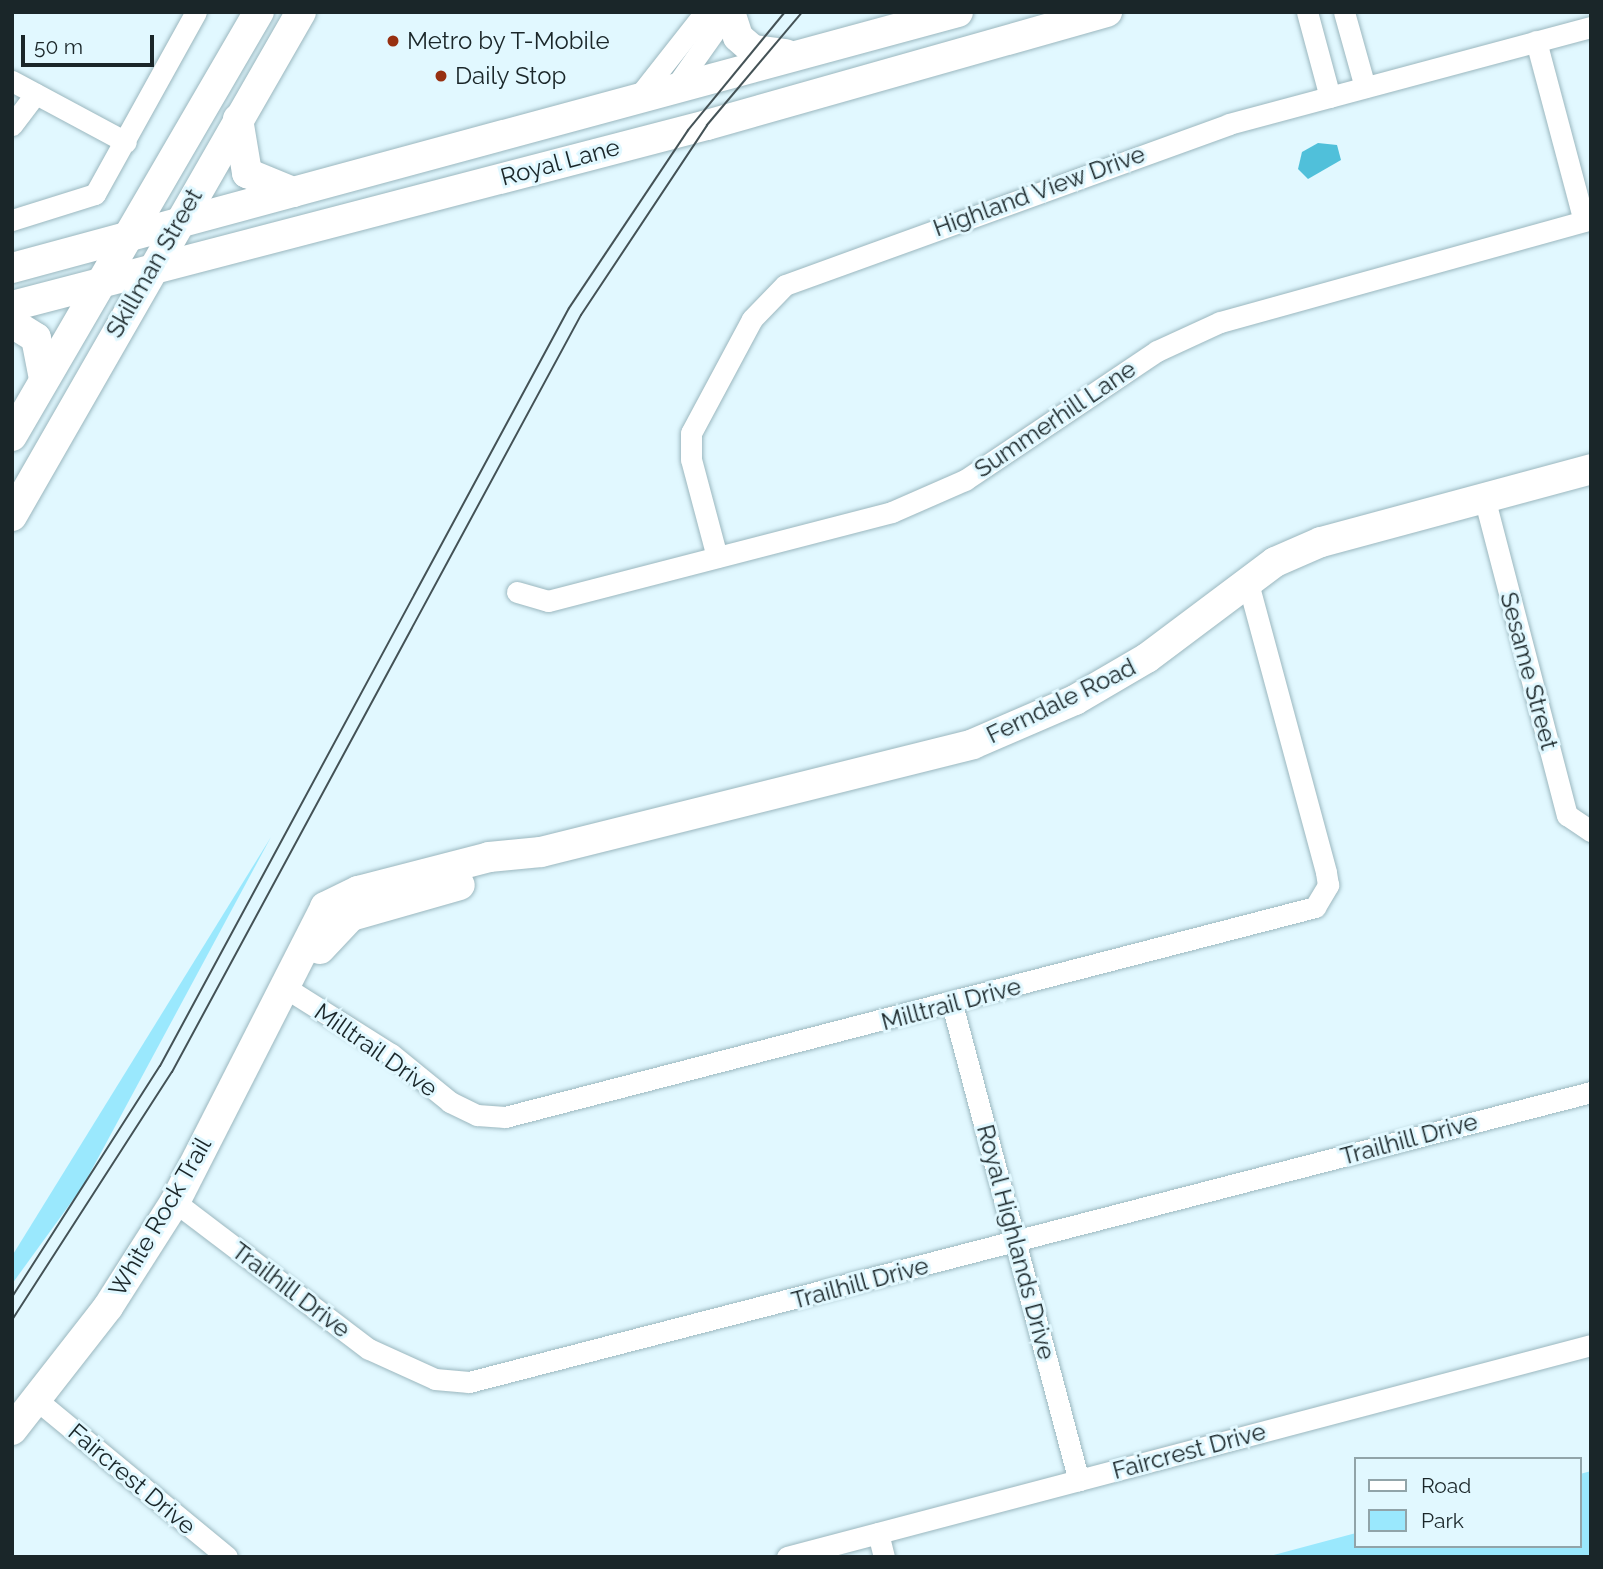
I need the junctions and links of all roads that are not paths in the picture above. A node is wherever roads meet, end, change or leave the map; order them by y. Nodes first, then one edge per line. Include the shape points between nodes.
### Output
1 (196, 12) edge
2 (260, 12) edge
3 (301, 12) edge
4 (705, 12) edge
5 (729, 12) edge
6 (958, 12) edge
7 (1107, 12) edge
8 (1307, 12) edge
9 (1344, 12) edge
10 (1591, 27) edge
11 (1536, 41) junction
12 (831, 46) junction
13 (12, 82) edge
14 (1365, 88) junction
15 (673, 90) junction
16 (35, 94) junction
17 (1330, 97) junction
18 (635, 101) junction
19 (238, 119) junction
20 (12, 125) edge
21 (126, 142) junction
22 (471, 186) junction
23 (293, 192) junction
24 (12, 220) edge
25 (1587, 220) edge
26 (178, 222) junction
27 (127, 236) junction
28 (12, 268) edge
29 (148, 270) junction
30 (101, 283) junction
31 (12, 306) edge
32 (12, 323) edge
33 (44, 379) junction
34 (12, 436) edge
35 (1591, 469) edge
36 (1484, 497) junction
37 (12, 516) edge
38 (717, 557) junction
39 (1247, 580) junction
40 (517, 592) dead end
41 (1591, 831) edge
42 (361, 902) joint
43 (286, 988) junction
44 (952, 1004) junction
45 (1591, 1091) edge
46 (175, 1202) junction
47 (1016, 1241) junction
48 (1591, 1345) edge
49 (38, 1401) junction
50 (12, 1430) edge
51 (1079, 1480) junction
52 (878, 1533) junction
53 (227, 1557) edge
54 (787, 1557) edge
55 (884, 1557) edge

1 - 21 street
2 - 27 main road, Skillman Street
3 - 19 main road, Skillman Street
4 - 18 street
5 - 12 main road via 738,37 765,55
5 - 15 street
6 - 12 main road, Royal Lane
7 - 22 main road, Royal Lane
8 - 17 street
9 - 14 street
10 - 11 street, Highland View Drive
11 - 14 street, Highland View Drive
11 - 25 street
12 - 15 main road, Royal Lane
13 - 16 street
14 - 17 street, Highland View Drive
15 - 18 main road, Royal Lane
15 - 22 main road via 621,124 527,150
16 - 20 street
16 - 21 street
17 - 38 street, Highland View Drive via 1167,145 785,285 752,319 691,433 691,459
18 - 23 main road, Royal Lane
19 - 23 main road via 247,173
19 - 26 main road, Skillman Street
21 - 24 street via 94,194
22 - 29 main road, Royal Lane
23 - 26 main road, Royal Lane
25 - 38 street, Summerhill Lane via 1220,322 1157,351 930,498
26 - 27 main road, Royal Lane
26 - 29 main road, Skillman Street
27 - 28 main road, Royal Lane
27 - 30 main road, Skillman Street
29 - 30 main road, Royal Lane
29 - 37 main road, Skillman Street
30 - 31 main road, Royal Lane
30 - 33 main road, Skillman Street
32 - 33 main road via 36,338
33 - 34 main road, Skillman Street
35 - 36 main road, Ferndale Road
36 - 39 main road, Ferndale Road via 1321,542
36 - 41 street, Sesame Street via 1567,815
38 - 40 street, Summerhill Lane via 548,601
39 - 42 main road, Ferndale Road via 1147,658 1075,700 973,744 541,852 492,875
39 - 44 street, Milltrail Drive via 1326,872 1324,897 1302,912
42 - 43 main road, White Rock Trail via 326,907 312,923
43 - 44 street, Milltrail Drive via 391,1054 450,1102 477,1115 505,1117
43 - 46 main road, White Rock Trail
44 - 47 street, Royal Highlands Drive
45 - 47 street, Trailhill Drive
46 - 47 street, Trailhill Drive via 369,1349 435,1379 469,1382
46 - 49 main road, White Rock Trail
47 - 51 street, Royal Highlands Drive
48 - 51 street, Faircrest Drive
49 - 50 main road, White Rock Trail
49 - 53 street, Faircrest Drive
51 - 52 street, Faircrest Drive
52 - 54 street, Faircrest Drive
52 - 55 street

